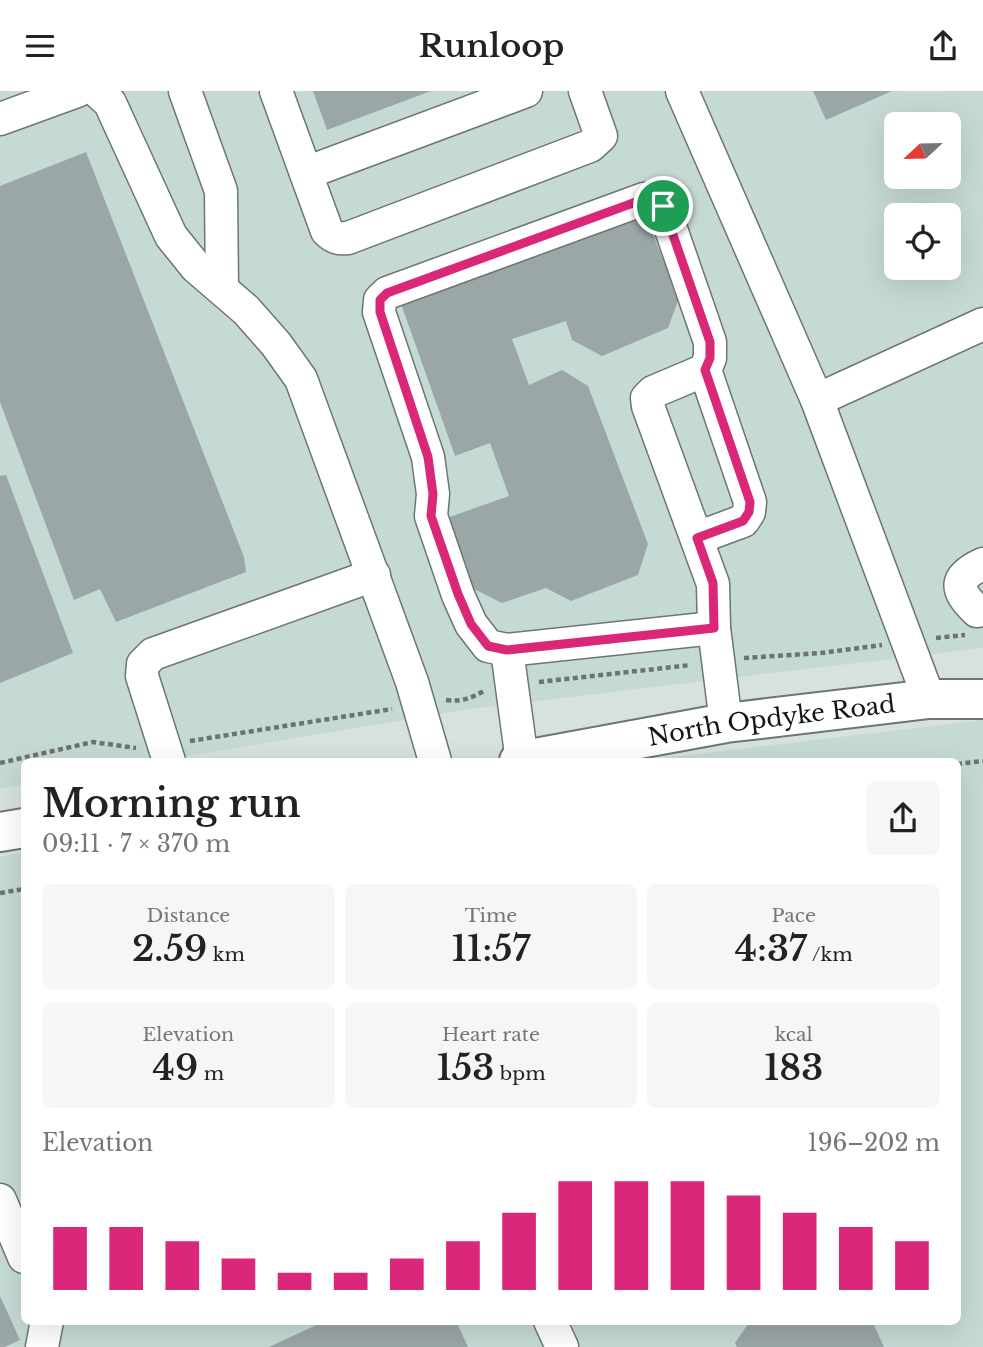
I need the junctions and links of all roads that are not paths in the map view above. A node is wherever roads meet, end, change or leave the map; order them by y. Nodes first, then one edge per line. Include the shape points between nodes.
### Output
1 (77, 91) edge
2 (97, 91) edge
3 (185, 91) edge
4 (276, 91) edge
5 (526, 91) edge
6 (585, 91) edge
7 (682, 91) edge
8 (0, 119) edge
9 (306, 173) junction
10 (222, 289) junction
11 (983, 324) edge
12 (705, 370) junction
13 (817, 400) junction
14 (697, 538) junction
15 (983, 564) edge
16 (374, 575) junction
17 (977, 622) edge
18 (714, 628) junction
19 (507, 650) junction
20 (929, 699) junction
21 (983, 699) edge
22 (726, 723) junction
23 (166, 750) edge
24 (434, 758) edge
25 (520, 758) edge
26 (536, 758) edge
27 (21, 828) edge
28 (0, 832) edge
29 (0, 1201) edge
30 (21, 1250) edge
31 (46, 1325) edge
32 (552, 1325) edge
33 (43, 1347) edge
34 (562, 1347) edge

1 - 8 street
2 - 10 street via 110,103 171,236
3 - 10 street via 221,191
4 - 9 street
5 - 9 street
6 - 9 street via 601,136 590,146 348,238 327,231
7 - 13 street
10 - 16 street via 276,344 301,379
11 - 13 street
12 - 14 street via 750,502 743,521
12 - 14 street via 647,398
12 - 19 street via 710,342 663,206 655,198 387,293 380,300 380,312 428,457 435,533 471,624 488,646
13 - 20 street
14 - 18 street via 713,583
15 - 17 street via 967,571 960,585 965,600 977,611
16 - 23 street via 153,654 144,664 142,676
16 - 24 street
18 - 19 street
18 - 22 street
19 - 25 street
20 - 21 main road, North Opdyke Road
20 - 22 main road, North Opdyke Road
22 - 26 main road, North Opdyke Road
27 - 28 main road
29 - 30 street
31 - 33 street
32 - 34 street

